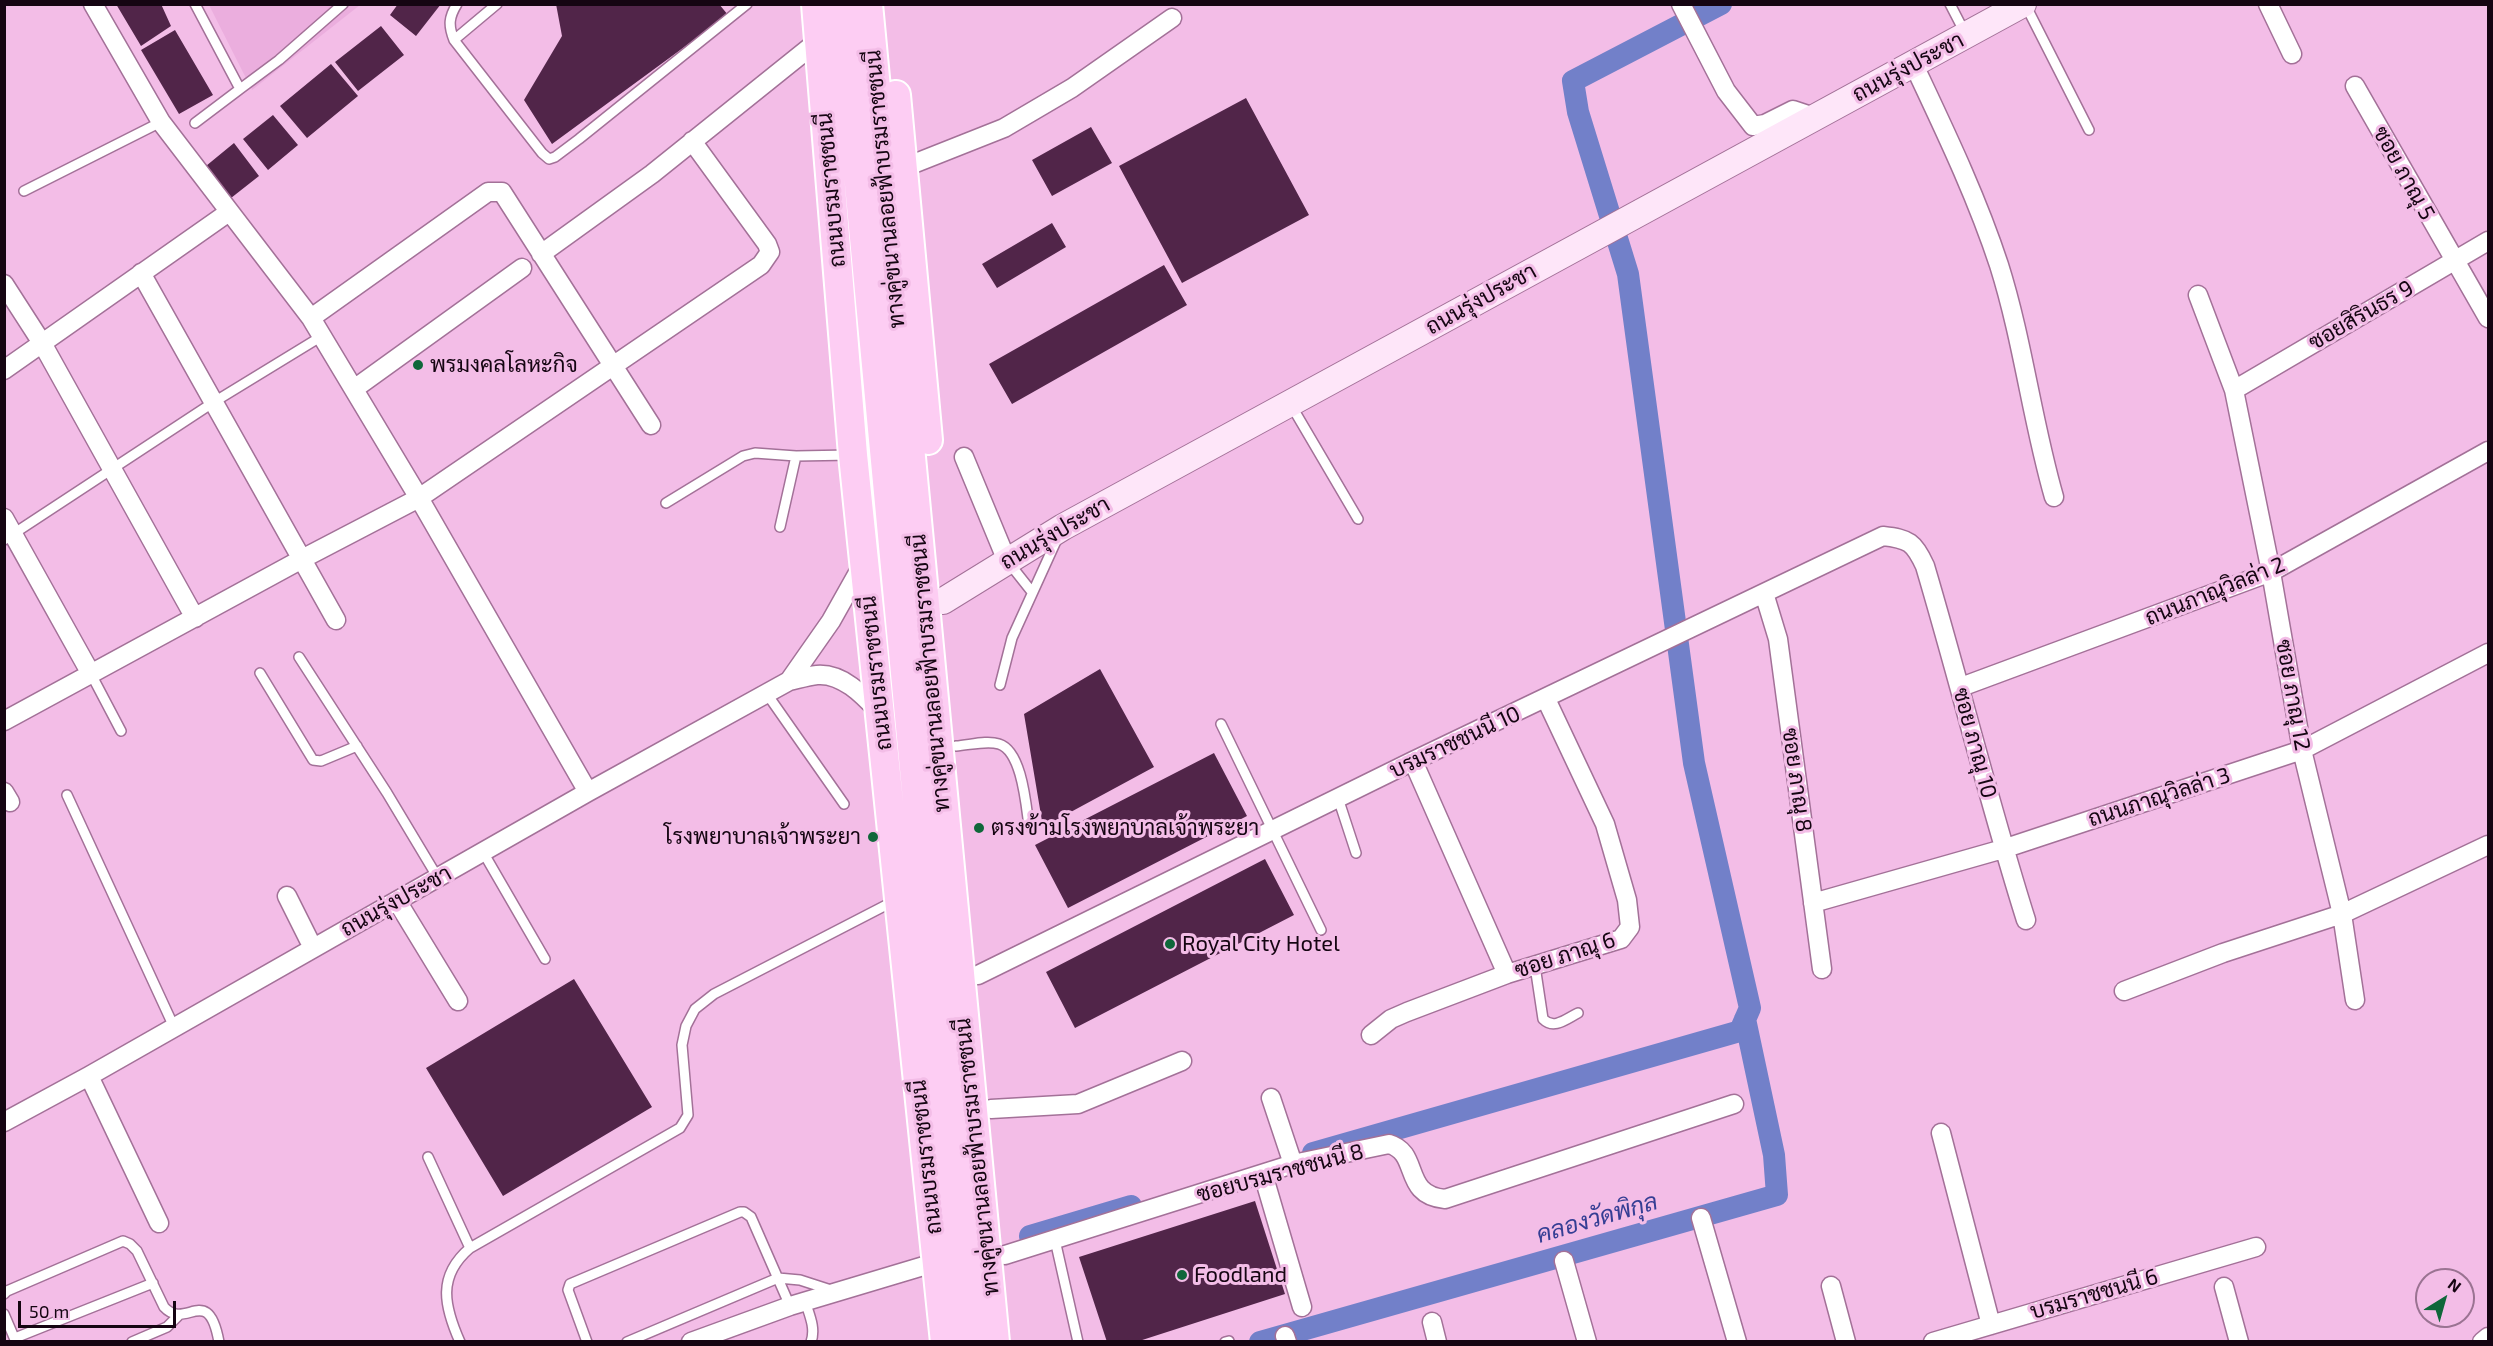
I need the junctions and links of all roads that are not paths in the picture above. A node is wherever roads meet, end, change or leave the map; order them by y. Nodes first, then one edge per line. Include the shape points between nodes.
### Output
1 (93, 4) edge
2 (195, 4) edge
3 (343, 4) edge
4 (457, 4) edge
5 (497, 4) edge
6 (747, 4) edge
7 (816, 4) edge
8 (842, 4) edge
9 (868, 4) edge
10 (887, 4) edge
11 (1950, 4) edge
12 (2024, 4) edge
13 (2268, 4) edge
14 (1688, 7) edge
15 (1172, 18) dead end
16 (1966, 35) junction
17 (454, 39) junction
18 (819, 40) junction
19 (2292, 54) dead end
20 (1912, 63) junction
21 (2355, 86) dead end
22 (240, 89) junction
23 (1814, 117) junction
24 (161, 122) junction
25 (195, 123) dead end
26 (2089, 130) dead end
27 (692, 141) junction
28 (903, 168) junction
29 (24, 191) dead end
30 (229, 212) junction
31 (2488, 241) edge
32 (541, 254) junction
33 (2454, 261) junction
34 (522, 268) dead end
35 (141, 273) junction
36 (4, 284) edge
37 (2198, 295) dead end
38 (311, 318) junction
39 (2488, 318) edge
40 (322, 336) junction
41 (42, 344) junction
42 (613, 367) junction
43 (4, 370) edge
44 (354, 389) junction
45 (2234, 390) junction
46 (214, 402) junction
47 (1290, 403) junction
48 (651, 425) dead end
49 (2488, 451) edge
50 (853, 455) junction
51 (796, 456) junction
52 (964, 457) dead end
53 (113, 470) junction
54 (2055, 497) dead end
55 (419, 498) junction
56 (666, 503) dead end
57 (1358, 519) dead end
58 (780, 527) dead end
59 (1063, 527) junction
60 (7, 531) edge
61 (302, 559) junction
62 (864, 560) junction
63 (1007, 561) junction
64 (1924, 566) joint
65 (2271, 572) junction
66 (1032, 592) junction
67 (1764, 592) junction
68 (943, 601) junction
69 (195, 618) junction
70 (336, 620) dead end
71 (2488, 652) edge
72 (299, 657) dead end
73 (260, 673) dead end
74 (91, 674) junction
75 (789, 681) junction
76 (1000, 685) dead end
77 (1961, 687) junction
78 (767, 694) junction
79 (1545, 699) junction
80 (878, 711) junction
81 (4, 721) edge
82 (1221, 724) dead end
83 (122, 731) dead end
84 (357, 746) junction
85 (956, 746) junction
86 (2302, 750) junction
87 (1413, 761) junction
88 (588, 792) junction
89 (67, 795) dead end
90 (1338, 798) junction
91 (844, 804) dead end
92 (1029, 826) dead end
93 (1272, 830) junction
94 (2488, 845) edge
95 (2003, 849) junction
96 (483, 852) junction
97 (1356, 853) dead end
98 (438, 878) junction
99 (287, 896) dead end
100 (900, 898) junction
101 (397, 902) junction
102 (1813, 903) junction
103 (2342, 914) junction
104 (2026, 920) dead end
105 (1321, 930) dead end
106 (314, 948) junction
107 (545, 959) dead end
108 (1534, 966) junction
109 (1822, 969) dead end
110 (1507, 974) junction
111 (978, 975) junction
112 (2124, 991) dead end
113 (2355, 1000) dead end
114 (458, 1001) dead end
115 (1578, 1013) dead end
116 (174, 1027) junction
117 (1371, 1035) dead end
118 (1182, 1061) dead end
119 (89, 1076) junction
120 (1270, 1098) dead end
121 (1734, 1104) dead end
122 (991, 1109) junction
123 (4, 1122) edge
124 (1941, 1133) dead end
125 (428, 1157) dead end
126 (1293, 1164) junction
127 (1263, 1174) junction
128 (1701, 1218) dead end
129 (159, 1222) dead end
130 (1055, 1240) junction
131 (2256, 1247) dead end
132 (470, 1248) junction
133 (1005, 1255) junction
134 (1564, 1261) dead end
135 (937, 1262) junction
136 (778, 1278) junction
137 (153, 1283) junction
138 (1831, 1286) dead end
139 (2224, 1287) dead end
140 (837, 1291) junction
141 (4, 1294) edge
142 (797, 1304) junction
143 (1302, 1307) dead end
144 (4, 1314) edge
145 (179, 1315) junction
146 (1432, 1322) dead end
147 (1991, 1324) junction
148 (2488, 1337) edge
149 (15, 1340) edge
150 (132, 1341) edge
151 (219, 1341) edge
152 (460, 1341) edge
153 (587, 1341) edge
154 (627, 1341) edge
155 (692, 1341) edge
156 (811, 1341) edge
157 (945, 1341) edge
158 (968, 1341) edge
159 (995, 1341) edge
160 (1014, 1341) edge
161 (1078, 1341) edge
162 (1437, 1341) edge
163 (1587, 1341) edge
164 (1737, 1341) edge
165 (1846, 1341) edge
166 (1933, 1341) edge
167 (2239, 1341) edge
168 (2482, 1341) edge

1 - 24 street
2 - 22 lane
3 - 22 lane
4 - 17 lane via 449,27
5 - 17 lane
6 - 17 lane via 549,159
7 - 18 main road, ถนนบรมราชชนนี
8 - 158 main road, ทางคู่ขนานลอยฟ้าบรมราชชนนี
9 - 159 main road, ทางคู่ขนานลอยฟ้าบรมราชชนนี
10 - 28 main road
11 - 16 lane
12 - 16 street, ถนนรุ่งประชา
12 - 26 lane
13 - 19 street
14 - 23 street via 1726,92 1753,126 1793,110
15 - 28 street via 1072,88 1004,128
16 - 20 street, ถนนรุ่งประชา
18 - 27 street
18 - 50 main road, ถนนบรมราชชนนี
20 - 23 street, ถนนรุ่งประชา
20 - 54 street via 1965,176 1999,265 2018,335 2042,457
21 - 33 street, ซอย ภาณุ 5
22 - 25 lane
23 - 47 street, ถนนรุ่งประชา
24 - 29 lane
24 - 30 street
27 - 32 street
27 - 42 street via 768,244 768,258
28 - 68 main road
30 - 35 street
30 - 38 street
31 - 33 street, ซอยสิรินธร 9
32 - 38 street via 507,197 496,190 488,192
32 - 42 street
33 - 39 street, ซอย ภาณุ 5
33 - 45 street, ซอยสิรินธร 9
34 - 44 street
35 - 41 street
35 - 46 street
36 - 41 street
37 - 45 street, ซอย ภาณุ 12
38 - 40 street
40 - 44 street
40 - 46 lane
41 - 43 street
41 - 53 street
42 - 48 street
42 - 55 street
44 - 55 street
45 - 65 street, ซอย ภาณุ 12
46 - 53 lane
46 - 61 street
47 - 57 lane
47 - 59 street, ถนนรุ่งประชา
49 - 65 street, ถนนภาณุวิลล่า 2
50 - 51 lane
50 - 62 main road, ถนนบรมราชชนนี
51 - 56 lane via 743,456
51 - 58 lane
52 - 63 street
53 - 60 lane
53 - 69 street
55 - 61 street
55 - 88 street
59 - 63 street, ถนนรุ่งประชา
59 - 66 lane
60 - 74 street
61 - 69 street
61 - 70 street
62 - 75 street, ถนนรุ่งประชา via 831,621
62 - 80 main road, ถนนบรมราชชนนี
63 - 66 lane
63 - 68 street, ถนนรุ่งประชา
64 - 67 street, บรมราชชนนี 10 via 1917,548 1904,539 1883,536
64 - 77 street, ซอย ภาณุ 10
65 - 77 street, ถนนภาณุวิลล่า 2
65 - 86 street, ซอย ภาณุ 12
66 - 76 lane via 1012,638
67 - 79 street, บรมราชชนนี 10
67 - 102 street, ซอย ภาณุ 8 via 1778,639
68 - 85 main road
69 - 74 street
71 - 86 street, ถนนภาณุวิลล่า 3
72 - 84 lane
73 - 84 lane via 313,760 321,761
74 - 81 street
74 - 83 lane
75 - 78 street, ถนนรุ่งประชา
75 - 80 street, ถนนรุ่งประชา via 819,675 831,677 861,693
77 - 95 street, ซอย ภาณุ 10
78 - 88 street, ถนนรุ่งประชา
78 - 91 lane
79 - 87 street, บรมราชชนนี 10
79 - 108 street, ซอย ภาณุ 6 via 1605,824 1627,900 1630,927 1621,939
80 - 100 main road, ถนนบรมราชชนนี
82 - 93 lane
84 - 98 lane
85 - 92 lane via 991,743 1012,753 1020,774
85 - 111 main road
86 - 95 street, ถนนภาณุวิลล่า 3
86 - 103 street, ซอย ภาณุ 12
87 - 90 street, บรมราชชนนี 10
87 - 110 street
88 - 96 street, ถนนรุ่งประชา
89 - 116 lane
90 - 93 street, บรมราชชนนี 10
90 - 97 lane
93 - 105 lane
93 - 111 street, บรมราชชนนี 10
94 - 103 street
95 - 102 street, ถนนภาณุวิลล่า 3
95 - 104 street, ซอย ภาณุ 10
96 - 98 street, ถนนรุ่งประชา
96 - 107 lane
98 - 101 street, ถนนรุ่งประชา
99 - 106 street
100 - 132 lane via 714,994 695,1009 682,1045 688,1115 680,1128
100 - 135 main road, ถนนบรมราชชนนี
101 - 106 street, ถนนรุ่งประชา
101 - 114 street
102 - 109 street, ซอย ภาณุ 8
103 - 112 street
103 - 113 street, ซอย ภาณุ 12
106 - 116 street, ถนนรุ่งประชา
108 - 110 street, ซอย ภาณุ 6
108 - 115 lane via 1543,1019 1553,1025
110 - 117 street, ซอย ภาณุ 6 via 1391,1019
111 - 122 main road
116 - 119 street, ถนนรุ่งประชา
118 - 122 street via 1078,1104
119 - 123 street, ถนนรุ่งประชา
119 - 129 street
120 - 126 street
121 - 126 street, ซอยบรมราชชนนี 8 via 1445,1199 1432,1198 1420,1189 1399,1147 1389,1144
122 - 133 main road
124 - 147 street
125 - 132 lane
126 - 127 street, ซอยบรมราชชนนี 8
127 - 130 street, ซอยบรมราชชนนี 8
127 - 143 street
128 - 164 street
130 - 133 street, ซอยบรมราชชนนี 8
130 - 161 lane
131 - 147 street, บรมราชชนนี 6
132 - 152 lane via 452,1268 446,1286 446,1303
133 - 160 main road
134 - 163 street
135 - 140 street
135 - 157 main road, ถนนบรมราชชนนี
136 - 140 lane
136 - 142 lane
136 - 153 lane via 751,1217 740,1212 570,1284 568,1290
136 - 154 lane
137 - 141 lane via 137,1251 123,1241
137 - 145 lane via 164,1307
137 - 149 lane
138 - 165 street
139 - 167 street
140 - 142 street
142 - 155 street
142 - 156 lane via 812,1325
144 - 149 lane
145 - 150 lane via 167,1327
145 - 151 lane via 208,1312
146 - 162 street
147 - 166 street, บรมราชชนนี 6
148 - 168 street

